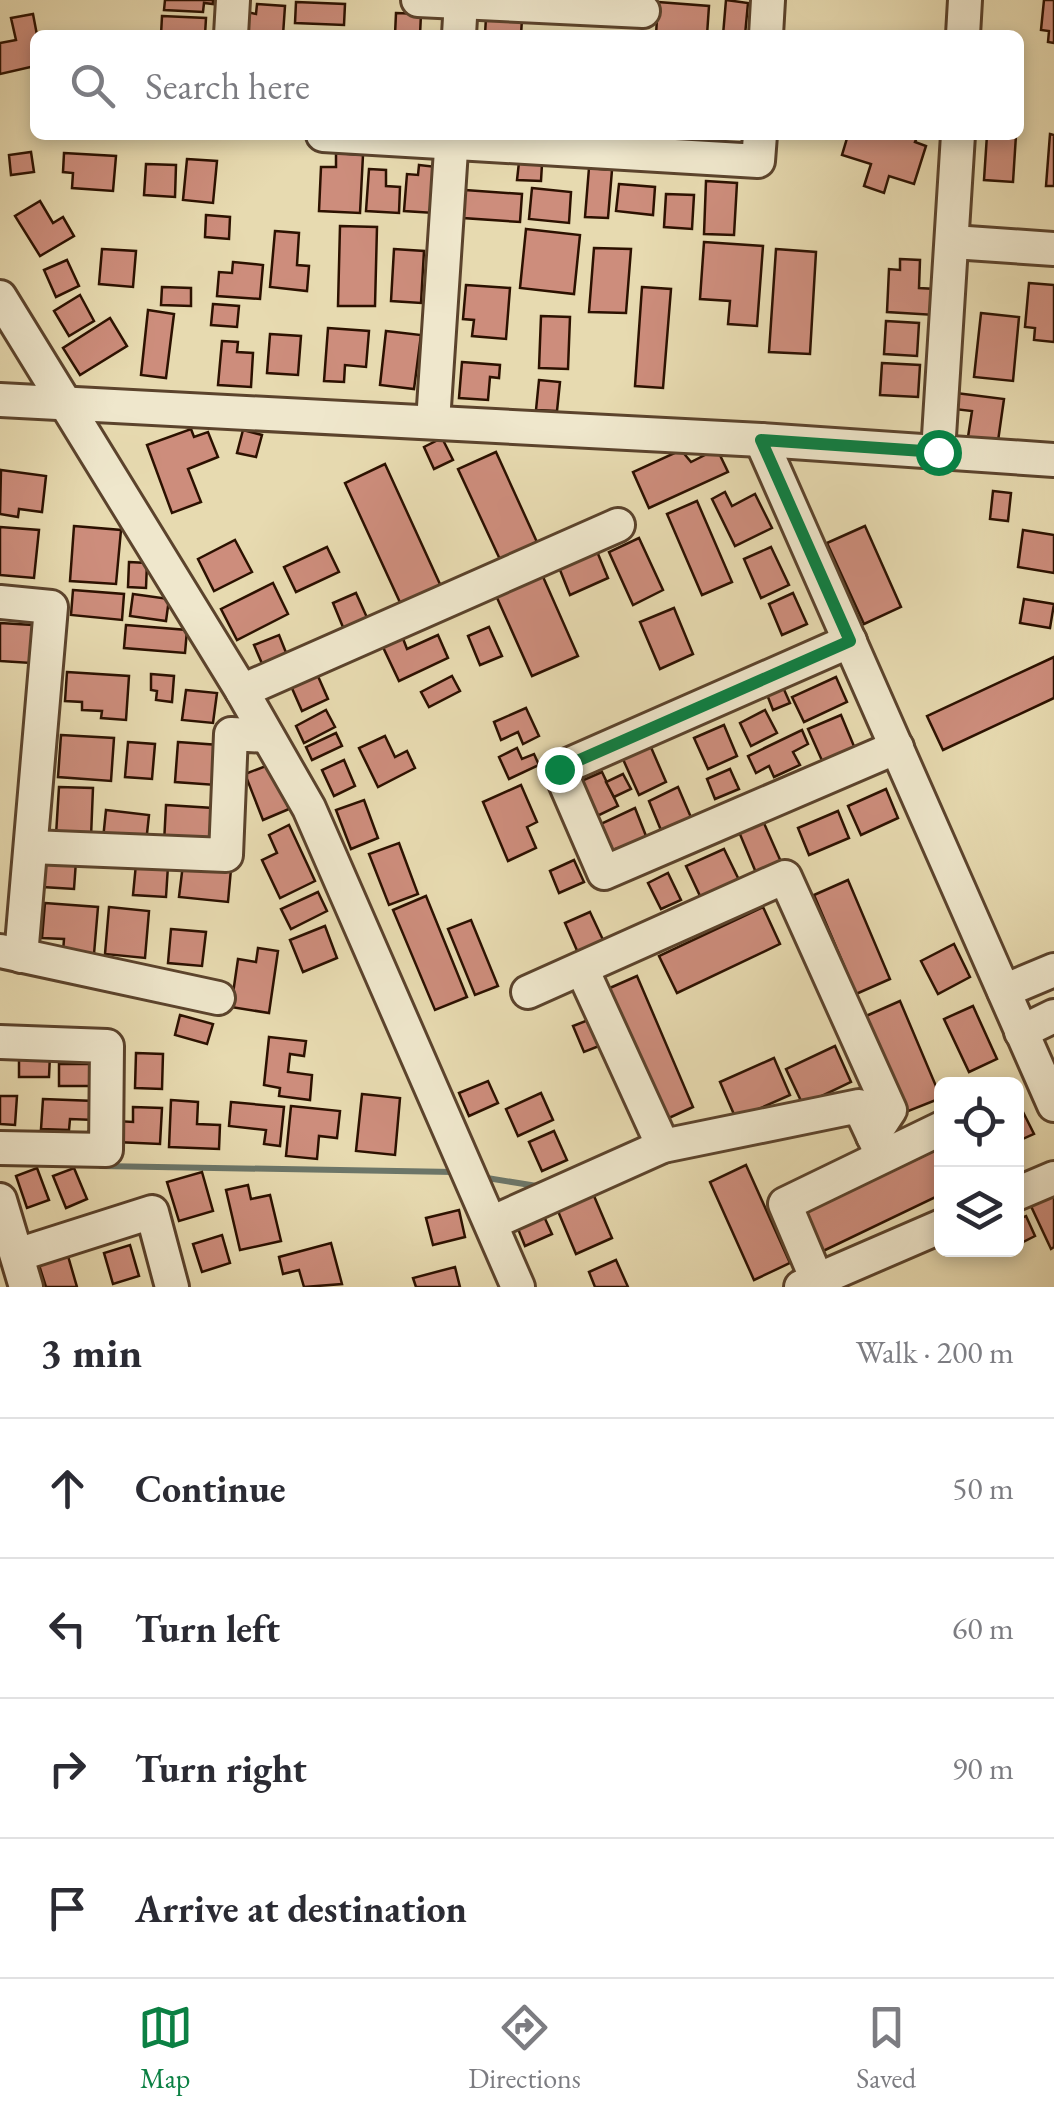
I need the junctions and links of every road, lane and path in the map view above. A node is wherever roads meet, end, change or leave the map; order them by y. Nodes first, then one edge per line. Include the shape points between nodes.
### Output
1 (233, 0) edge
2 (418, 0) edge
3 (768, 0) edge
4 (965, 0) edge
5 (460, 13) edge
6 (642, 15) edge
7 (231, 30) edge
8 (766, 30) edge
9 (963, 30) edge
10 (452, 140) edge
11 (488, 140) edge
12 (760, 140) edge
13 (958, 140) edge
14 (632, 144) edge
15 (953, 242) junction
16 (1054, 249) edge
17 (0, 296) edge
18 (0, 400) edge
19 (67, 405) junction
20 (432, 422) junction
21 (761, 440) junction
22 (938, 452) junction
23 (1054, 460) edge
24 (618, 525) dead end
25 (0, 602) edge
26 (850, 641) junction
27 (242, 692) junction
28 (267, 736) junction
29 (896, 748) junction
30 (31, 846) junction
31 (11, 954) edge
32 (582, 969) junction
33 (1054, 970) edge
34 (1004, 991) junction
35 (528, 992) dead end
36 (218, 998) dead end
37 (1054, 1016) edge
38 (1021, 1032) junction
39 (0, 1042) edge
40 (1054, 1105) edge
41 (934, 1130) edge
42 (663, 1146) junction
43 (878, 1146) junction
44 (0, 1148) edge
45 (1054, 1178) edge
46 (1024, 1191) edge
47 (0, 1200) edge
48 (490, 1223) junction
49 (934, 1229) edge
50 (17, 1255) junction
51 (809, 1284) edge
52 (26, 1287) edge
53 (172, 1287) edge
54 (518, 1287) edge

1 - 7 street
2 - 5 street
3 - 8 street
4 - 9 street
5 - 6 street
10 - 20 street
11 - 14 street
12 - 14 street via 758,161
13 - 15 street
15 - 16 street
15 - 22 street
17 - 19 street
18 - 19 street
19 - 20 street
19 - 27 street
20 - 21 street
21 - 22 street
21 - 26 street
22 - 23 street
24 - 27 street
25 - 30 street via 51,607
26 - 29 street
26 - 29 street via 559,769 604,873
27 - 28 street
28 - 30 street via 231,734 226,854
28 - 48 street via 309,808
29 - 34 street
30 - 31 street
31 - 36 street
32 - 35 street
32 - 42 street
32 - 43 street via 785,876 890,1110
33 - 34 street
34 - 38 street
37 - 38 street
38 - 40 street
39 - 44 street via 107,1046 106,1150
41 - 43 street
42 - 43 street via 859,1106
42 - 48 street
43 - 51 street via 785,1204
45 - 46 street
47 - 50 street
48 - 54 street
49 - 51 street
50 - 52 street
50 - 53 street via 152,1212

